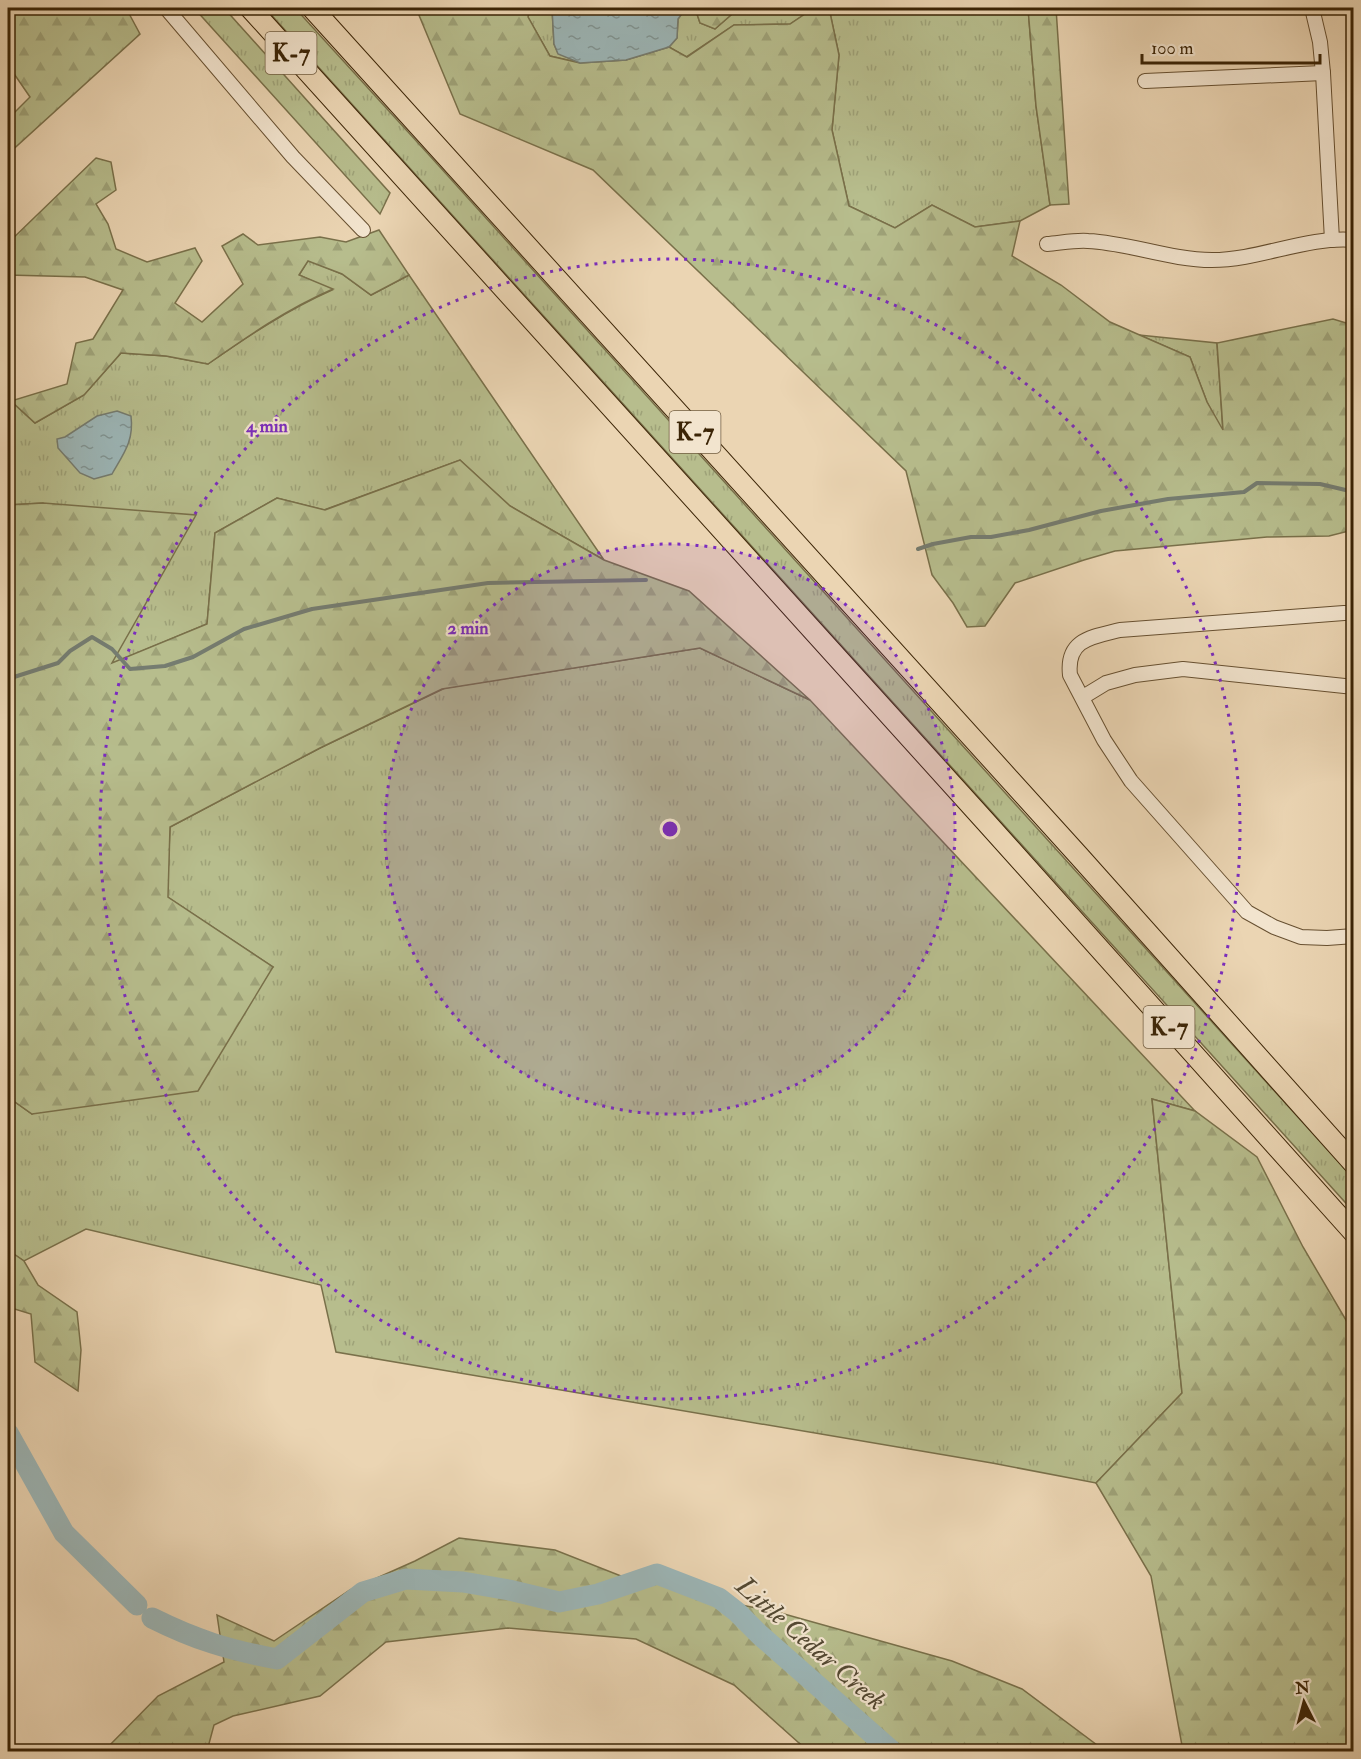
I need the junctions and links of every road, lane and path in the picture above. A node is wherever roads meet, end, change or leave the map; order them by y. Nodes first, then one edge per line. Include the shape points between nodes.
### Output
1 (166, 8) edge
2 (250, 8) edge
3 (312, 8) edge
4 (1312, 8) edge
5 (1323, 73) junction
6 (1145, 81) dead end
7 (363, 230) dead end
8 (1332, 240) junction
9 (1353, 240) edge
10 (1047, 244) dead end
11 (1353, 614) edge
12 (1353, 687) edge
13 (1083, 697) junction
14 (1353, 936) edge
15 (1353, 1164) edge
16 (1353, 1233) edge

1 - 7 street via 293,157
2 - 16 highway, K-7
3 - 15 highway, K-7
4 - 5 street
5 - 6 street
5 - 8 street
8 - 9 street
8 - 10 street via 1214,260 1088,241
11 - 13 street via 1138,627 1095,637 1075,647 1071,655 1070,675
12 - 13 street via 1183,669 1106,683
13 - 14 street via 1104,740 1131,781 1247,912 1301,937

